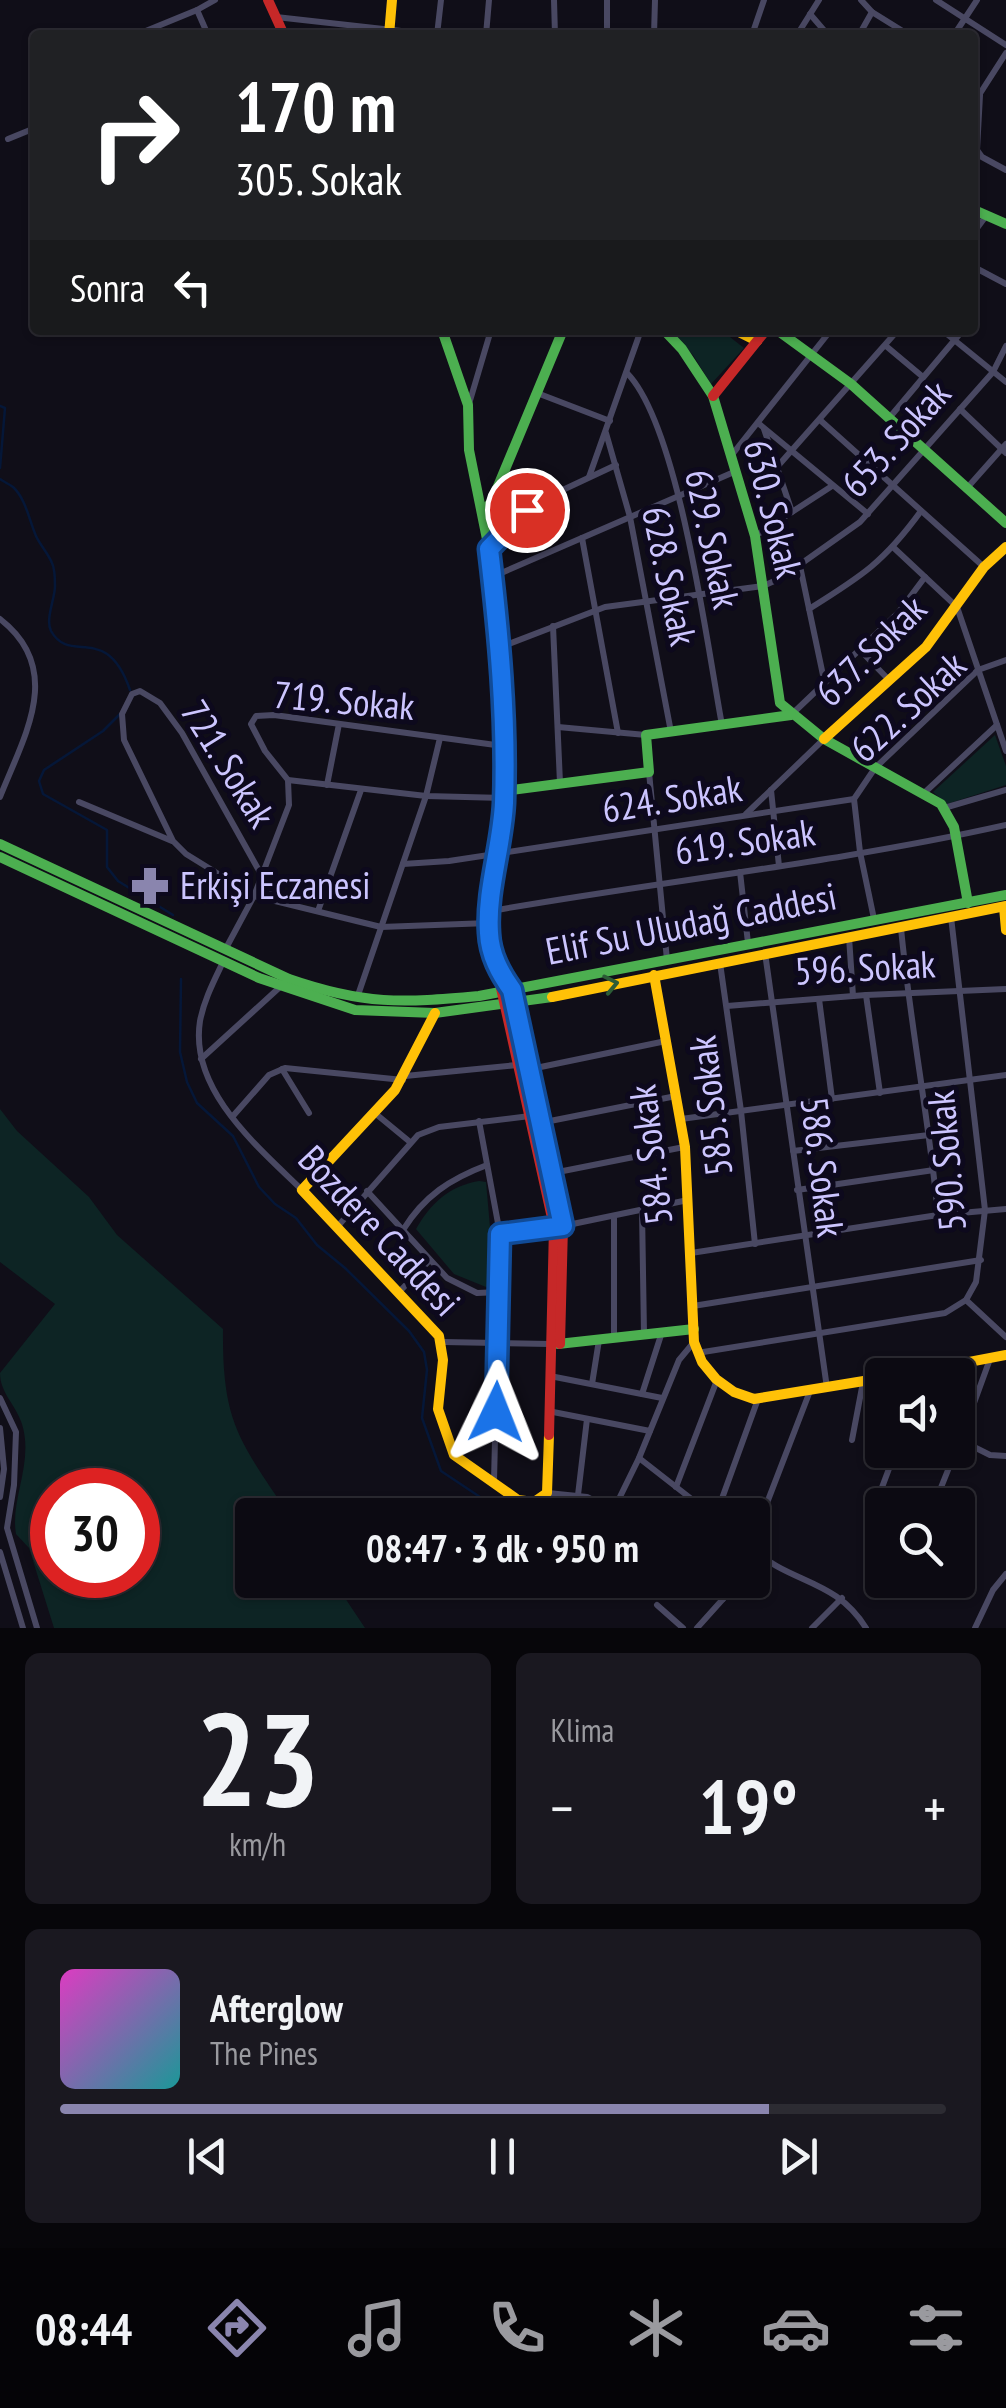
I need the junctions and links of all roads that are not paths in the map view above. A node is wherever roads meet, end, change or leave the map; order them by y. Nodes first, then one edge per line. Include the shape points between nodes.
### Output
1 (215, 0) edge
2 (268, 0) edge
3 (392, 0) edge
4 (441, 0) edge
5 (489, 0) edge
6 (554, 0) edge
7 (607, 0) edge
8 (655, 0) edge
9 (764, 0) edge
10 (819, 0) edge
11 (861, 0) edge
12 (936, 0) edge
13 (976, 0) edge
14 (197, 10) junction
15 (872, 12) junction
16 (810, 14) junction
17 (275, 16) junction
18 (965, 18) junction
19 (148, 30) edge
20 (206, 30) edge
21 (282, 30) edge
22 (376, 30) edge
23 (390, 30) edge
24 (438, 30) edge
25 (486, 30) edge
26 (555, 30) edge
27 (607, 30) edge
28 (654, 30) edge
29 (754, 30) edge
30 (800, 30) edge
31 (824, 30) edge
32 (862, 30) edge
33 (901, 30) edge
34 (957, 30) edge
35 (1006, 44) edge
36 (1006, 53) edge
37 (980, 96) junction
38 (978, 98) edge
39 (978, 122) edge
40 (30, 130) edge
41 (8, 139) dead end
42 (978, 150) edge
43 (1006, 170) edge
44 (978, 211) edge
45 (986, 216) junction
46 (1006, 224) edge
47 (978, 226) edge
48 (978, 269) edge
49 (1006, 284) edge
50 (444, 335) edge
51 (489, 335) edge
52 (558, 335) edge
53 (639, 335) edge
54 (668, 335) edge
55 (744, 335) edge
56 (762, 335) edge
57 (784, 335) edge
58 (828, 335) edge
59 (894, 335) edge
60 (948, 335) edge
61 (959, 335) edge
62 (955, 340) junction
63 (757, 341) junction
64 (886, 346) junction
65 (1006, 346) edge
66 (812, 355) junction
67 (993, 372) junction
68 (627, 373) junction
69 (924, 377) junction
70 (1006, 382) edge
71 (852, 384) junction
72 (535, 393) junction
73 (713, 396) junction
74 (468, 405) junction
75 (960, 409) junction
76 (890, 417) junction
77 (820, 420) junction
78 (610, 421) junction
79 (761, 426) junction
80 (606, 433) junction
81 (925, 448) junction
82 (1004, 449) edge
83 (792, 452) junction
84 (730, 457) junction
85 (616, 465) junction
86 (777, 467) junction
87 (734, 472) junction
88 (589, 477) junction
89 (894, 484) junction
90 (832, 486) junction
91 (967, 488) junction
92 (678, 498) junction
93 (922, 510) junction
94 (482, 511) junction
95 (792, 512) junction
96 (868, 514) junction
97 (630, 517) junction
98 (1006, 522) edge
99 (755, 536) junction
100 (582, 538) junction
101 (894, 548) junction
102 (489, 549) junction
103 (1006, 549) edge
104 (1006, 559) edge
105 (800, 566) junction
106 (984, 567) junction
107 (925, 577) junction
108 (492, 578) junction
109 (763, 586) junction
110 (697, 593) junction
111 (646, 599) junction
112 (957, 608) junction
113 (595, 609) junction
114 (809, 609) junction
115 (0, 619) edge
116 (553, 626) junction
117 (501, 647) junction
118 (859, 649) junction
119 (1006, 660) edge
120 (978, 670) junction
121 (889, 680) junction
122 (824, 681) junction
123 (791, 715) junction
124 (339, 724) junction
125 (997, 725) junction
126 (722, 726) junction
127 (558, 728) junction
128 (672, 732) junction
129 (618, 733) junction
130 (646, 735) junction
131 (440, 738) junction
132 (824, 739) junction
133 (505, 746) junction
134 (1006, 751) edge
135 (875, 768) junction
136 (649, 772) junction
137 (288, 780) junction
138 (560, 784) junction
139 (327, 785) junction
140 (361, 790) junction
141 (771, 790) junction
142 (1006, 790) edge
143 (923, 794) junction
144 (504, 795) junction
145 (426, 796) junction
146 (0, 797) edge
147 (854, 799) junction
148 (78, 802) dead end
149 (944, 808) junction
150 (773, 811) junction
151 (743, 816) junction
152 (1006, 825) edge
153 (654, 829) junction
154 (956, 836) junction
155 (173, 841) junction
156 (0, 844) edge
157 (498, 852) junction
158 (860, 852) junction
159 (0, 857) edge
160 (402, 864) junction
161 (780, 866) junction
162 (740, 872) junction
163 (264, 874) junction
164 (659, 882) junction
165 (254, 896) junction
166 (276, 901) junction
167 (968, 903) junction
168 (1005, 903) edge
169 (318, 911) junction
170 (490, 917) junction
171 (951, 918) junction
172 (874, 919) junction
173 (381, 927) junction
174 (900, 928) junction
175 (1006, 930) edge
176 (849, 937) junction
177 (748, 944) junction
178 (765, 952) junction
179 (224, 956) junction
180 (667, 960) junction
181 (720, 962) junction
182 (654, 975) junction
183 (280, 987) junction
184 (1006, 989) edge
185 (958, 990) junction
186 (507, 991) junction
187 (907, 993) junction
188 (866, 995) junction
189 (854, 996) junction
190 (819, 998) junction
191 (356, 999) junction
192 (771, 1001) junction
193 (509, 1004) junction
194 (727, 1006) junction
195 (436, 1013) junction
196 (666, 1041) junction
197 (201, 1059) junction
198 (517, 1065) junction
199 (282, 1069) junction
200 (530, 1069) junction
201 (1006, 1075) edge
202 (404, 1078) junction
203 (968, 1081) junction
204 (924, 1086) junction
205 (880, 1093) junction
206 (676, 1096) junction
207 (832, 1099) junction
208 (786, 1104) junction
209 (741, 1111) junction
210 (309, 1113) dead end
211 (376, 1114) junction
212 (233, 1116) junction
213 (681, 1119) junction
214 (479, 1121) junction
215 (535, 1121) junction
216 (929, 1135) junction
217 (410, 1142) junction
218 (685, 1147) junction
219 (793, 1151) junction
220 (487, 1164) junction
221 (934, 1170) junction
222 (553, 1173) junction
223 (302, 1190) junction
224 (798, 1190) junction
225 (367, 1191) junction
226 (689, 1200) junction
227 (1006, 1209) edge
228 (642, 1210) junction
229 (985, 1210) junction
230 (938, 1215) junction
231 (614, 1216) junction
232 (338, 1226) junction
233 (558, 1227) junction
234 (403, 1230) junction
235 (500, 1234) junction
236 (803, 1236) junction
237 (754, 1244) junction
238 (691, 1252) junction
239 (981, 1260) junction
240 (429, 1261) junction
241 (810, 1286) junction
242 (400, 1291) junction
243 (500, 1292) junction
244 (966, 1300) junction
245 (693, 1306) junction
246 (694, 1329) junction
247 (662, 1332) junction
248 (644, 1334) junction
249 (819, 1335) junction
250 (1006, 1337) edge
251 (614, 1338) junction
252 (599, 1340) junction
253 (442, 1342) junction
254 (499, 1342) junction
255 (555, 1344) junction
256 (695, 1348) junction
257 (1006, 1355) edge
258 (990, 1359) junction
259 (975, 1362) edge
260 (548, 1376) junction
261 (718, 1380) junction
262 (863, 1382) joint
263 (592, 1384) junction
264 (826, 1388) junction
265 (810, 1392) junction
266 (642, 1394) junction
267 (0, 1398) edge
268 (662, 1398) junction
269 (758, 1399) junction
270 (975, 1400) edge
271 (546, 1410) junction
272 (587, 1418) junction
273 (0, 1428) edge
274 (650, 1431) junction
275 (852, 1440) dead end
276 (975, 1450) edge
277 (1006, 1456) edge
278 (639, 1458) junction
279 (494, 1481) junction
280 (676, 1486) junction
281 (546, 1493) junction
282 (578, 1494) junction
283 (0, 1497) edge
284 (588, 1498) edge
285 (619, 1498) edge
286 (692, 1498) edge
287 (720, 1498) edge
288 (770, 1498) edge
289 (0, 1552) edge
290 (770, 1561) edge
291 (1006, 1574) edge
292 (23, 1582) junction
293 (10, 1586) junction
294 (842, 1598) junction
295 (723, 1599) edge
296 (658, 1605) dead end
297 (23, 1628) edge
298 (37, 1628) edge
299 (683, 1628) edge
300 (697, 1628) edge
301 (812, 1628) edge
302 (866, 1628) edge
303 (975, 1628) edge

1 - 14 street
2 - 17 street
3 - 23 street
4 - 24 street
5 - 25 street
6 - 26 street
7 - 27 street
8 - 28 street
9 - 29 street
10 - 16 street
11 - 15 street
12 - 18 street
13 - 18 street
14 - 19 street
14 - 20 street
15 - 32 street
15 - 33 street
16 - 30 street
16 - 31 street
17 - 21 street
17 - 22 street
18 - 34 street
18 - 35 street
36 - 37 street
37 - 38 street
37 - 39 street
40 - 41 street
42 - 43 street
44 - 45 street
45 - 46 street
45 - 47 street
48 - 49 street
50 - 74 street
51 - 74 street
52 - 72 street
53 - 68 street
54 - 73 street, 630. Sokak
55 - 63 street
56 - 63 street
57 - 66 street
58 - 66 street
59 - 64 street
60 - 62 street
61 - 62 street
62 - 67 street
62 - 69 street
63 - 73 street
64 - 69 street
64 - 71 street
65 - 67 street, 653. Sokak
66 - 71 street
66 - 79 street
67 - 70 street
67 - 75 street, 653. Sokak
68 - 78 street
68 - 92 street, 629. Sokak via 653,413
69 - 76 street
71 - 76 street
71 - 77 street
72 - 78 street
72 - 94 street
73 - 84 street, 630. Sokak
74 - 94 street via 468,450
75 - 81 street, 653. Sokak
75 - 82 street
76 - 81 street
77 - 83 street
77 - 89 street
78 - 80 street
79 - 83 street
79 - 84 street
79 - 86 street
80 - 85 street, 628. Sokak
80 - 88 street
81 - 89 street, 653. Sokak
81 - 91 street
82 - 91 street
83 - 86 street
83 - 90 street
84 - 87 street, 630. Sokak
85 - 88 street
85 - 97 street, 628. Sokak
86 - 95 street
87 - 92 street
87 - 99 street, 630. Sokak
88 - 102 street via 537,502
89 - 93 street
89 - 96 street, 653. Sokak
90 - 95 street
90 - 96 street
91 - 98 street
92 - 97 street
92 - 110 street, 629. Sokak
93 - 101 street
93 - 106 street
94 - 102 street
95 - 99 street
96 - 105 street, 653. Sokak
97 - 100 street
97 - 111 street, 628. Sokak
99 - 109 street, 630. Sokak
100 - 108 street
100 - 113 street
101 - 107 street
101 - 114 street
102 - 108 street
103 - 104 street
103 - 106 street, 637. Sokak
105 - 109 street, 653. Sokak
105 - 114 street
106 - 112 street, 637. Sokak
107 - 112 street
107 - 118 street
108 - 117 street
109 - 110 street
109 - 123 street, 630. Sokak via 780,703
110 - 111 street
110 - 126 street, 629. Sokak
111 - 113 street
111 - 128 street, 628. Sokak
112 - 120 street
112 - 121 street, 637. Sokak
113 - 116 street
113 - 129 street
114 - 122 street
115 - 146 street via 26,650 36,690 23,747
116 - 117 street
116 - 127 street
117 - 133 street
118 - 121 street
118 - 122 street
119 - 120 street, 622. Sokak
120 - 125 street
120 - 135 street, 622. Sokak
121 - 132 street, 637. Sokak
122 - 123 street
123 - 126 street
123 - 132 street
124 - 131 street, 719. Sokak
124 - 137 street, 719. Sokak via 256,716 252,724 266,752
124 - 139 street
125 - 134 street
125 - 143 street
126 - 128 street
127 - 129 street
127 - 138 street
128 - 130 street
129 - 130 street
130 - 136 street
131 - 133 street, 719. Sokak
131 - 145 street
132 - 135 street
132 - 141 street, 637. Sokak
133 - 144 street
135 - 143 street
135 - 147 street, 622. Sokak
136 - 138 street
136 - 153 street
137 - 139 street
137 - 163 street via 289,805
138 - 144 street
139 - 140 street
140 - 145 street
140 - 169 street
141 - 150 street
141 - 151 street, 637. Sokak
142 - 149 street
143 - 149 street
144 - 145 street
144 - 157 street
145 - 160 street
147 - 150 street, 624. Sokak
147 - 158 street, 622. Sokak
148 - 155 street
149 - 154 street
150 - 151 street, 624. Sokak
150 - 161 street
151 - 153 street, 624. Sokak
152 - 154 street, 619. Sokak
153 - 157 street, 624. Sokak
153 - 164 street
154 - 158 street, 619. Sokak
154 - 167 street
155 - 163 street, 721. Sokak via 124,740 122,714 140,691 160,703 182,733
155 - 165 street, 619. Sokak
156 - 179 street, Elif Su Uludağ Caddesi
157 - 160 street, 624. Sokak
157 - 170 street
158 - 161 street, 619. Sokak
158 - 172 street, 622. Sokak
159 - 179 street, Elif Su Uludağ Caddesi
160 - 173 street
161 - 162 street, 619. Sokak
162 - 164 street, 619. Sokak
162 - 177 street
163 - 165 street
163 - 166 street, 721. Sokak
164 - 170 street, 619. Sokak
164 - 180 street
165 - 166 street, 619. Sokak
165 - 179 street
166 - 169 street, 619. Sokak
167 - 168 street, Elif Su Uludağ Caddesi
167 - 172 street, Elif Su Uludağ Caddesi
168 - 171 street, Elif Su Uludağ Caddesi
168 - 175 street
169 - 173 street, 619. Sokak
170 - 173 street, 619. Sokak
170 - 186 street via 490,940
171 - 174 street, Elif Su Uludağ Caddesi
171 - 185 street, 590. Sokak
172 - 177 street, Elif Su Uludağ Caddesi
173 - 191 street
174 - 176 street, Elif Su Uludağ Caddesi
174 - 187 street
176 - 178 street, Elif Su Uludağ Caddesi
176 - 189 street
177 - 180 street, Elif Su Uludağ Caddesi
178 - 181 street, Elif Su Uludağ Caddesi
178 - 192 street, 586. Sokak
179 - 183 street, Elif Su Uludağ Caddesi
179 - 191 street, Elif Su Uludağ Caddesi
179 - 197 street via 200,1021
180 - 186 street, Elif Su Uludağ Caddesi
181 - 182 street, Elif Su Uludağ Caddesi
181 - 194 street, 585. Sokak
193 -> 182 street, Elif Su Uludağ Caddesi
182 - 196 street, 584. Sokak
183 - 195 street, Elif Su Uludağ Caddesi via 356,1010
183 - 197 street
184 - 185 street, 596. Sokak
185 - 187 street, 596. Sokak
185 - 203 street, 590. Sokak
186 - 191 street, Elif Su Uludağ Caddesi via 411,1002
186 - 193 street
187 - 188 street, 596. Sokak
187 - 204 street
188 - 189 street, 596. Sokak
188 - 205 street
189 - 190 street, 596. Sokak
190 - 192 street, 596. Sokak
190 - 207 street
192 - 194 street, 596. Sokak
192 - 208 street, 586. Sokak
193 - 195 street, Elif Su Uludağ Caddesi
193 - 198 street
193 - 200 street
194 - 209 street, 585. Sokak
195 - 202 street
196 - 200 street
196 - 206 street, 584. Sokak
197 - 212 street, Bozdere Caddesi
198 - 202 street
198 - 215 street
199 - 202 street
199 - 210 street
199 - 212 street
200 - 215 street
201 - 203 street
202 - 211 street
203 - 204 street
203 - 229 street, 590. Sokak
204 - 205 street
204 - 216 street
205 - 207 street
206 - 213 street, 584. Sokak
206 - 215 street
207 - 208 street
208 - 209 street
208 - 219 street, 586. Sokak
209 - 213 street
209 - 237 street, 585. Sokak
211 - 217 street
211 - 223 street
212 - 223 street, Bozdere Caddesi
213 - 218 street, 584. Sokak
214 - 215 street
214 - 217 street via 430,1130
214 - 220 street
215 - 222 street
215 - 233 street
216 - 219 street
216 - 221 street
217 - 225 street
218 - 222 street
218 - 226 street, 584. Sokak
219 - 224 street, 586. Sokak
220 - 234 street via 436,1190
220 - 235 street
221 - 224 street
221 - 230 street
222 - 233 street
223 - 232 street, Bozdere Caddesi
224 - 236 street, 586. Sokak
225 - 232 street
225 - 234 street
226 - 228 street
226 - 238 street, 584. Sokak
227 - 229 street
228 - 231 street
228 - 248 street
229 - 230 street
229 - 239 street, 590. Sokak
230 - 236 street
231 - 233 street
231 - 251 street
232 - 242 street, Bozdere Caddesi
233 - 235 street
233 - 255 street
234 - 240 street
235 - 243 street
236 - 237 street
236 - 241 street, 586. Sokak
237 - 238 street
238 - 245 street, 584. Sokak
239 - 241 street
239 - 244 street, 590. Sokak
240 - 242 street
240 - 243 street via 468,1290
241 - 245 street
241 - 249 street, 586. Sokak
242 - 253 street, Bozdere Caddesi
243 - 254 street
244 - 249 street via 945,1313
244 - 250 street
245 - 246 street, 584. Sokak
246 - 247 street
246 - 256 street, 584. Sokak
247 - 248 street
247 - 266 street
248 - 251 street
249 - 256 street
249 - 264 street, 586. Sokak
251 - 252 street
252 - 255 street
252 - 263 street
253 - 254 street
253 - 279 street, Bozdere Caddesi via 442,1424 454,1455
254 - 255 street
254 - 279 street
255 - 260 street
256 - 261 street
256 - 268 street via 679,1360
257 - 258 street
258 - 259 street
258 - 270 street
260 - 263 street
260 - 271 street
261 - 269 street
261 - 280 street
262 - 264 street
262 - 275 street
263 - 266 street
264 - 265 street
265 - 269 street
265 - 288 street
266 - 268 street
267 - 292 street via 16,1432 7,1528
268 - 274 street
269 - 287 street
271 - 272 street
271 - 281 street
272 - 274 street
272 - 282 street
273 - 283 street
274 - 278 street
276 - 277 street
278 - 280 street
278 - 285 street
279 - 281 street, Bozdere Caddesi via 525,1502
280 - 286 street
281 - 282 street
282 - 284 street
289 - 293 street
290 - 294 street
291 - 303 street
292 - 293 street
292 - 298 street
293 - 297 street
294 - 301 street
294 - 302 street
295 - 300 street
296 - 299 street

